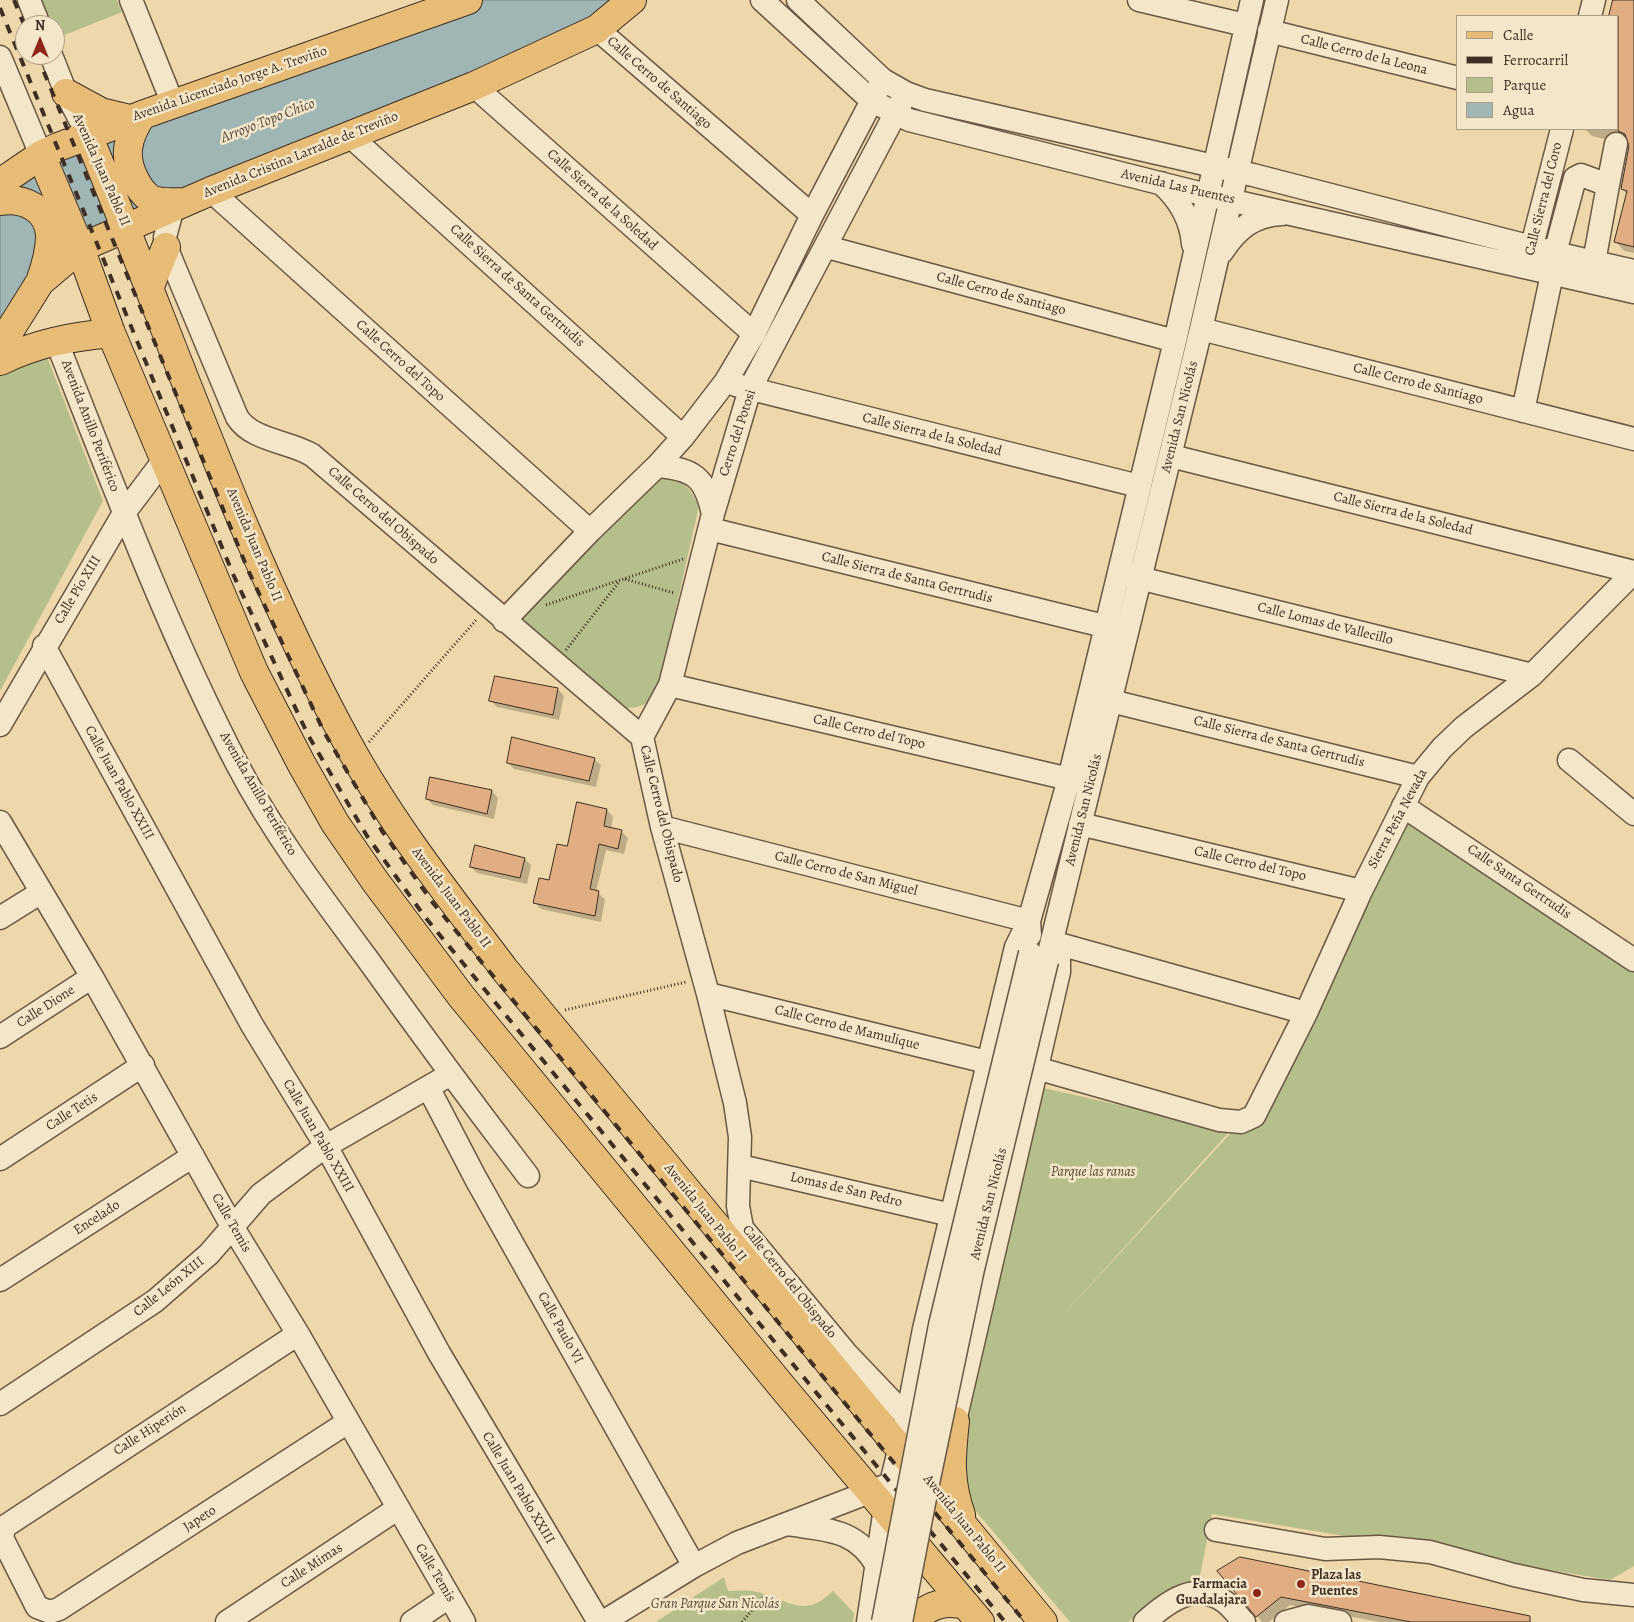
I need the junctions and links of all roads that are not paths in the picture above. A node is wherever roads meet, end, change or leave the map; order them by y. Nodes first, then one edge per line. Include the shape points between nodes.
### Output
1 (29, 0) edge
2 (131, 0) edge
3 (468, 0) edge
4 (632, 0) edge
5 (762, 0) edge
6 (798, 0) edge
7 (1139, 0) edge
8 (1252, 0) edge
9 (1277, 0) edge
10 (1594, 0) edge
11 (35, 15) edge
12 (1590, 15) edge
13 (1245, 25) junction
14 (597, 29) junction
15 (1270, 32) junction
16 (0, 57) edge
17 (55, 65) edge
18 (1456, 78) edge
19 (883, 80) junction
20 (474, 86) junction
21 (66, 93) junction
22 (906, 94) junction
23 (872, 101) junction
24 (173, 104) junction
25 (897, 114) junction
26 (135, 121) junction
27 (1223, 123) junction
28 (1248, 130) junction
29 (1562, 130) edge
30 (350, 136) junction
31 (90, 140) junction
32 (1616, 144) dead end
33 (1174, 158) junction
34 (42, 159) junction
35 (1213, 167) junction
36 (1238, 172) junction
37 (0, 183) edge
38 (1161, 183) junction
39 (1286, 184) junction
40 (1608, 185) junction
41 (211, 191) junction
42 (1207, 195) junction
43 (1231, 199) junction
44 (0, 201) edge
45 (173, 204) junction
46 (1293, 214) junction
47 (812, 215) junction
48 (125, 222) junction
49 (78, 243) junction
50 (827, 247) junction
51 (166, 248) junction
52 (1194, 254) junction
53 (1529, 258) junction
54 (1218, 260) junction
55 (1554, 264) junction
56 (1634, 271) edge
57 (43, 272) junction
58 (1591, 272) junction
59 (1634, 283) edge
60 (150, 286) junction
61 (1634, 292) edge
62 (1201, 329) junction
63 (111, 333) junction
64 (754, 334) junction
65 (56, 340) junction
66 (1175, 341) junction
67 (0, 346) edge
68 (0, 361) edge
69 (726, 381) junction
70 (750, 389) junction
71 (1523, 411) junction
72 (683, 437) junction
73 (1634, 439) edge
74 (1171, 456) junction
75 (164, 460) junction
76 (657, 466) junction
77 (1139, 486) junction
78 (124, 513) junction
79 (712, 521) junction
80 (590, 531) junction
81 (1634, 572) edge
82 (1118, 573) junction
83 (1140, 578) junction
84 (496, 614) junction
85 (1104, 626) junction
86 (44, 646) junction
87 (1532, 675) junction
88 (670, 685) junction
89 (1110, 701) junction
90 (0, 725) edge
91 (642, 737) junction
92 (1569, 760) dead end
93 (1418, 777) junction
94 (1069, 779) junction
95 (1403, 806) junction
96 (1634, 814) edge
97 (0, 822) edge
98 (1080, 824) junction
99 (662, 826) junction
100 (1361, 891) junction
101 (40, 893) junction
102 (0, 918) edge
103 (1029, 921) junction
104 (1043, 952) junction
105 (1634, 960) edge
106 (92, 977) junction
107 (706, 986) junction
108 (1306, 1013) junction
109 (0, 1037) edge
110 (987, 1062) junction
111 (143, 1064) junction
112 (1036, 1068) junction
113 (451, 1074) junction
114 (429, 1089) junction
115 (326, 1146) junction
116 (193, 1156) junction
117 (0, 1159) edge
118 (740, 1166) junction
119 (528, 1176) dead end
120 (951, 1215) junction
121 (232, 1226) junction
122 (0, 1280) edge
123 (298, 1334) junction
124 (0, 1404) edge
125 (907, 1417) junction
126 (348, 1422) junction
127 (952, 1430) junction
128 (899, 1448) junction
129 (933, 1486) junction
130 (882, 1494) junction
131 (397, 1509) junction
132 (785, 1524) junction
133 (964, 1524) junction
134 (1216, 1530) dead end
135 (922, 1554) junction
136 (694, 1566) junction
137 (876, 1573) junction
138 (1634, 1595) edge
139 (449, 1597) junction
140 (50, 1612) joint
141 (913, 1614) edge
142 (973, 1614) edge
143 (227, 1622) edge
144 (412, 1622) edge
145 (464, 1622) edge
146 (598, 1622) edge
147 (603, 1622) edge
148 (868, 1622) edge
149 (883, 1622) edge
150 (1043, 1622) edge
151 (1146, 1622) edge
152 (1244, 1622) edge
153 (1286, 1622) edge
154 (1340, 1622) edge

1 - 11 street
2 - 24 street
3 - 24 main road, Avenida Licenciado Jorge A. Treviño
4 - 14 main road, Avenida Cristina Larralde de Treviño
5 - 23 street, Avenida Las Puentes
6 - 19 street, Avenida Las Puentes
7 - 13 street
8 - 13 street, Avenida San Nicolás
9 - 15 street, Avenida San Nicolás
10 - 12 street
13 - 27 street, Avenida San Nicolás
14 - 20 main road, Avenida Cristina Larralde de Treviño
14 - 47 street, Calle Cerro de Santiago
15 - 18 street, Calle Cerro de la Leona
15 - 28 street, Avenida San Nicolás
16 - 34 street
17 - 21 street, Avenida Juan Pablo II
19 - 22 street, Avenida Las Puentes
19 - 23 street, Cerro del Potosi
20 - 30 main road, Avenida Cristina Larralde de Treviño
20 - 64 street, Calle Sierra de la Soledad
21 - 26 main road via 100,112
21 - 31 street, Avenida Juan Pablo II
22 - 25 street, Cerro del Potosi
22 - 33 street, Avenida Las Puentes
23 - 25 street, Avenida Las Puentes
23 - 47 street, Cerro del Potosi
24 - 26 main road, Avenida Licenciado Jorge A. Treviño
25 - 38 street, Avenida Las Puentes
25 - 50 street, Cerro del Potosi
26 - 31 main road, Avenida Licenciado Jorge A. Treviño
26 - 45 main road via 127,156 130,172 149,198
27 - 33 street via 1203,147
27 - 35 street, Avenida San Nicolás
28 - 36 street, Avenida San Nicolás
28 - 39 street via 1261,163
29 - 53 street, Calle Sierra del Coro
30 - 41 main road, Avenida Cristina Larralde de Treviño
30 - 72 street, Calle Sierra de Santa Gertrudis
31 - 34 main road, Avenida Licenciado Jorge A. Treviño
31 - 48 main road, Avenida Juan Pablo II
32 - 40 street
33 - 35 street, Avenida Las Puentes
34 - 37 main road, Avenida Licenciado Jorge A. Treviño
34 - 49 main road
35 - 36 street, Avenida Las Puentes
35 - 42 street, Avenida San Nicolás
36 - 39 street, Avenida Las Puentes
36 - 43 street, Avenida San Nicolás
38 - 42 street, Avenida Las Puentes
38 - 52 street via 1182,205 1193,235
39 - 53 street, Avenida Las Puentes
40 - 55 street via 1581,175 1576,177
40 - 58 street
41 - 45 main road, Avenida Cristina Larralde de Treviño
41 - 80 street, Calle Cerro del Topo
42 - 43 street, Avenida Las Puentes
42 - 52 street, Avenida San Nicolás
43 - 46 street, Avenida Las Puentes
43 - 54 street, Avenida San Nicolás
44 - 57 main road via 17,199 42,214 50,237
45 - 48 main road, Avenida Cristina Larralde de Treviño
45 - 51 street, Calle Cerro del Obispado via 165,237
46 - 53 street, Avenida Las Puentes
46 - 54 street via 1270,215 1252,221 1236,233
47 - 64 street, Cerro del Potosi
48 - 49 main road, Avenida Cristina Larralde de Treviño
48 - 60 main road, Avenida Juan Pablo II
49 - 57 main road, Avenida Cristina Larralde de Treviño
49 - 63 main road
50 - 66 street, Calle Cerro de Santiago
50 - 70 street, Cerro del Potosi
51 - 60 main road
51 - 84 street, Calle Cerro del Obispado via 243,426 312,455
52 - 66 street, Avenida San Nicolás
53 - 55 street, Avenida Las Puentes
54 - 62 street, Avenida San Nicolás
55 - 58 street, Avenida Las Puentes
55 - 71 street
56 - 58 street, Avenida Las Puentes
57 - 67 main road, Avenida Cristina Larralde de Treviño
58 - 59 street
58 - 61 street, Avenida Las Puentes
60 - 128 main road, Avenida Juan Pablo II via 209,439 299,647 356,757 421,860 548,1021
62 - 71 street, Calle Cerro de Santiago
62 - 74 street, Avenida San Nicolás
63 - 65 main road
63 - 75 main road
64 - 69 street, Cerro del Potosi
65 - 68 main road via 30,347
65 - 78 street, Avenida Anillo Periférico
66 - 77 street, Avenida San Nicolás
69 - 70 street, Calle Sierra de la Soledad
69 - 72 street, Cerro del Potosi
70 - 77 street, Calle Sierra de la Soledad
70 - 79 street, Cerro del Potosi
71 - 73 street, Calle Cerro de Santiago
72 - 76 street, Cerro del Potosi
74 - 81 street, Calle Sierra de la Soledad
74 - 83 street, Avenida San Nicolás
75 - 78 street, Calle Pío XIII
75 - 130 main road via 254,672 300,763 335,823 375,881 461,996
76 - 79 street via 682,470 702,483 707,490
76 - 80 street, Cerro del Potosi
77 - 82 street, Avenida San Nicolás
78 - 86 street, Calle Pío XIII
78 - 113 street, Avenida Anillo Periférico via 200,687 273,826
79 - 85 street, Calle Sierra de Santa Gertrudis
79 - 88 street, Cerro del Potosi
80 - 84 street, Cerro del Potosi
81 - 87 street, Sierra Peña Nevada
82 - 83 street, Calle Lomas de Vallecillo
82 - 85 street, Avenida San Nicolás
83 - 87 street, Calle Lomas de Vallecillo
83 - 89 street, Avenida San Nicolás
84 - 91 street, Calle Cerro del Obispado
85 - 94 street, Avenida San Nicolás
86 - 90 street, Calle Pío XIII
86 - 115 street, Calle Juan Pablo XXIII via 252,1025
87 - 93 street, Sierra Peña Nevada via 1464,727
88 - 91 street, Cerro del Potosi
88 - 94 street, Calle Cerro del Topo
89 - 93 street, Calle Sierra de Santa Gertrudis
89 - 98 street, Avenida San Nicolás
91 - 99 street, Calle Cerro del Obispado
92 - 96 street
93 - 95 street, Sierra Peña Nevada
94 - 103 street, Avenida San Nicolás
95 - 100 street, Sierra Peña Nevada
95 - 105 street, Calle Santa Gertrudis
97 - 101 street, Calle Temis
98 - 100 street, Calle Cerro del Topo
98 - 104 street, Avenida San Nicolás
99 - 103 street, Calle Cerro de San Miguel
99 - 107 street, Calle Cerro del Obispado
100 - 108 street, Sierra Peña Nevada
101 - 102 street
101 - 106 street, Calle Temis
103 - 104 street, Avenida San Nicolás
103 - 110 street via 1016,947
104 - 108 street
104 - 112 street via 1060,951 1059,972
104 - 141 street, Avenida San Nicolás, bridge via 926,1488
104 - 149 street, Avenida San Nicolás, bridge via 940,1324
106 - 109 street, Calle Dione
106 - 111 street, Calle Temis
107 - 110 street, Calle Cerro de Mamulique
107 - 118 street, Calle Cerro del Obispado via 735,1103
108 - 112 street, Sierra Peña Nevada via 1260,1106 1248,1121 1219,1120
110 - 120 street
111 - 116 street, Calle Temis
111 - 117 street, Calle Tetis
112 - 127 street
113 - 114 street, Calle León XIII
113 - 119 street, Avenida Anillo Periférico
114 - 115 street, Calle León XIII
114 - 136 street, Calle Paulo VI via 476,1179
115 - 121 street, Calle León XIII via 261,1194
115 - 146 street, Calle Juan Pablo XXIII via 439,1354
116 - 121 street, Calle Temis
116 - 122 street, Encelado
118 - 120 street, Lomas de San Pedro
118 - 125 street, Calle Cerro del Obispado via 738,1206 742,1228 846,1353
120 - 125 street
121 - 123 street, Calle Temis
121 - 124 street, Calle León XIII via 209,1254 155,1301
123 - 126 street, Calle Temis
123 - 140 street, Calle Hiperión via 4,1527 2,1538 37,1607
125 - 127 street, Calle Cerro del Obispado
125 - 128 street
126 - 131 street, Calle Temis
126 - 140 street, Japeto via 167,1541
127 - 129 street
127 - 133 main road via 952,1485
128 - 129 main road, Avenida Juan Pablo II
128 - 130 street
129 - 130 street
129 - 133 main road, Avenida Juan Pablo II
129 - 135 street
130 - 132 street
130 - 135 main road
130 - 137 street
131 - 139 street, Calle Temis
131 - 143 street, Calle Mimas
132 - 136 street
132 - 137 street via 830,1530 847,1536 863,1546
133 - 150 main road, Avenida Juan Pablo II
134 - 138 street via 1325,1549 1379,1547 1430,1552 1583,1590
135 - 141 street
135 - 142 main road
136 - 147 street
137 - 141 street via 899,1577 910,1583
137 - 148 street
139 - 144 street
139 - 145 street, Calle Temis
141 - 142 main road via 948,1602
151 - 152 street via 1177,1597 1199,1593 1224,1601
153 - 154 street via 1308,1616

